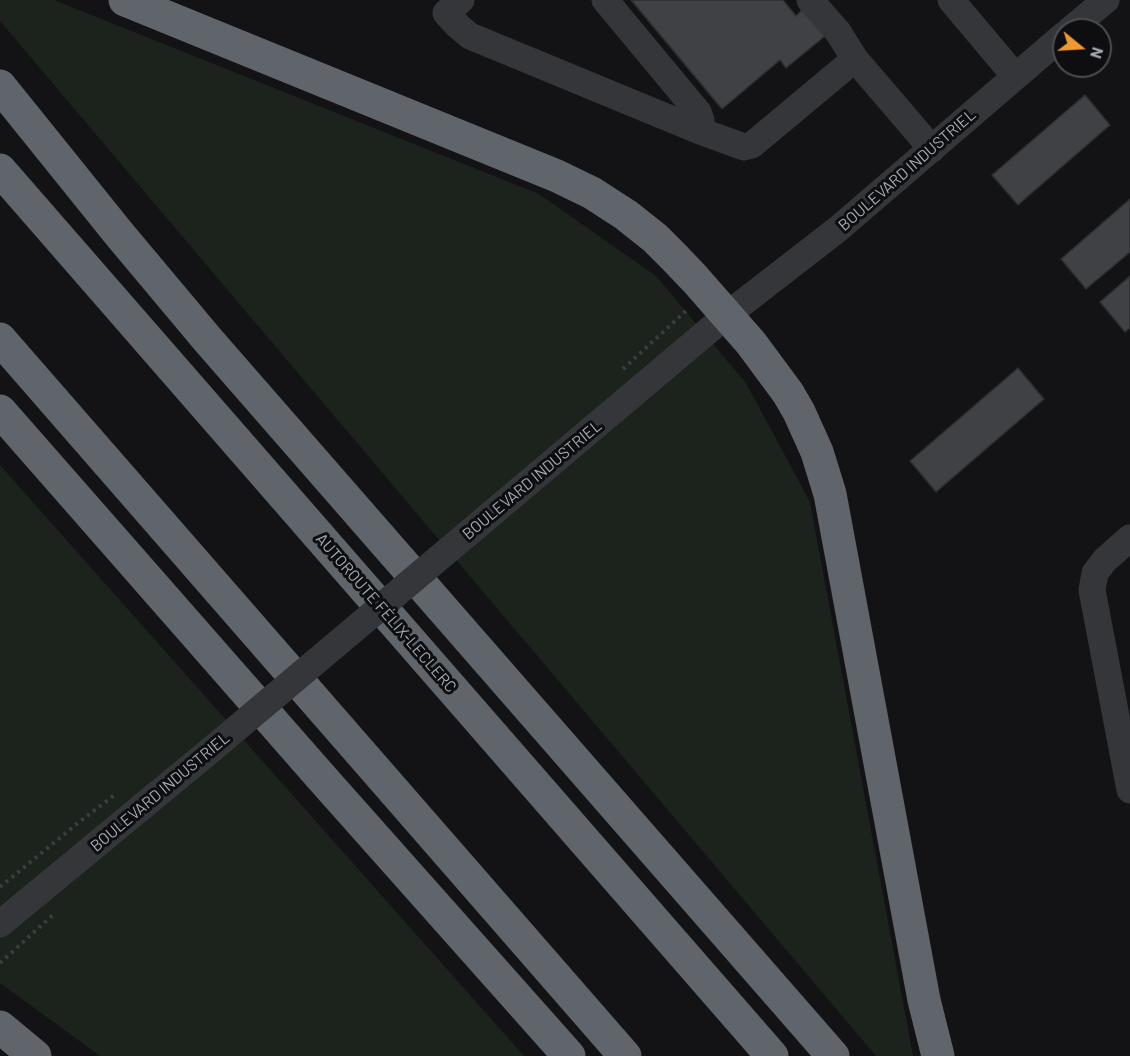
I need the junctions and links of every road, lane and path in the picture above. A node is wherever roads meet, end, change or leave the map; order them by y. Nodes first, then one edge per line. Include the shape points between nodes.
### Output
1 (125, 0) edge
2 (461, 0) edge
3 (605, 0) edge
4 (810, 0) edge
5 (951, 0) edge
6 (1106, 0) edge
7 (1084, 18) edge
8 (1052, 45) edge
9 (855, 59) junction
10 (1015, 76) junction
11 (0, 86) edge
12 (699, 131) junction
13 (932, 149) junction
14 (0, 170) edge
15 (727, 315) junction
16 (0, 339) edge
17 (0, 411) edge
18 (1130, 538) edge
19 (1130, 790) edge
20 (0, 924) edge
21 (0, 1027) edge
22 (35, 1056) edge
23 (569, 1056) edge
24 (625, 1056) edge
25 (772, 1056) edge
26 (833, 1056) edge
27 (938, 1056) edge

1 - 15 highway via 592,193 655,238
2 - 12 street via 446,13 470,36
3 - 12 street via 698,112
4 - 9 street
5 - 10 street
6 - 7 street
8 - 10 street, BOULEVARD INDUSTRIEL
9 - 12 street via 752,145 744,147
9 - 13 street
10 - 13 street, BOULEVARD INDUSTRIEL
11 - 26 highway via 208,340
13 - 15 street, BOULEVARD INDUSTRIEL via 824,241
14 - 25 highway, AUTOROUTE FÉLIX-LECLERC
15 - 20 street, BOULEVARD INDUSTRIEL, bridge
15 - 27 highway via 800,412 818,452 830,494 924,1000
16 - 24 highway
17 - 23 highway
18 - 19 street via 1095,573 1092,590
21 - 22 highway

